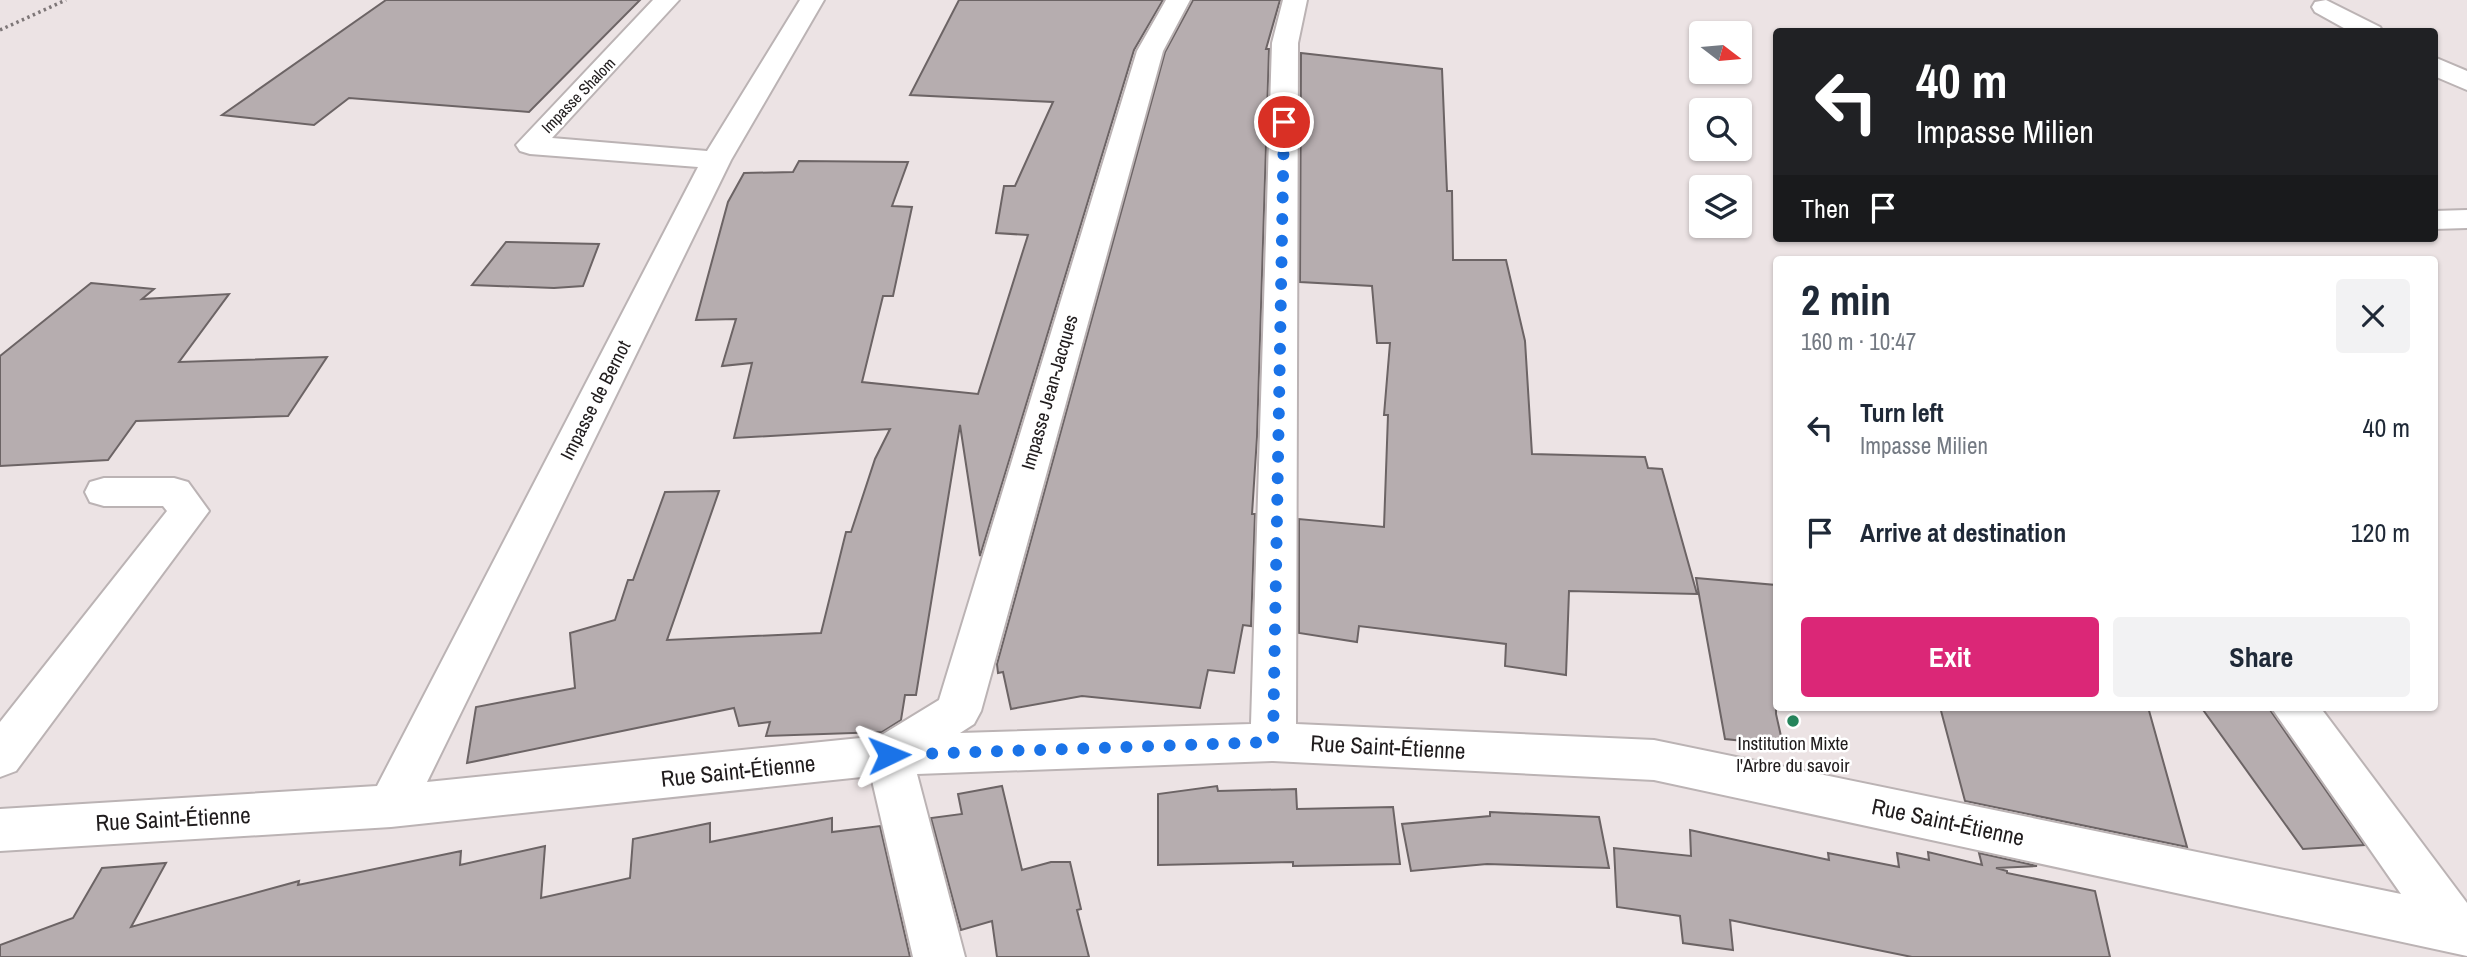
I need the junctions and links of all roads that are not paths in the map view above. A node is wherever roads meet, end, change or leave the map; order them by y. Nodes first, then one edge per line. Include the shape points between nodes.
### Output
1 (667, 0) edge
2 (812, 0) edge
3 (1178, 0) edge
4 (1295, 0) edge
5 (2324, 7) dead end
6 (2363, 28) edge
7 (2438, 67) edge
8 (2467, 82) edge
9 (716, 160) junction
10 (104, 492) dead end
11 (2297, 711) edge
12 (1273, 742) junction
13 (889, 755) junction
14 (0, 757) edge
15 (391, 806) junction
16 (0, 830) edge
17 (2461, 931) edge
18 (939, 957) edge

1 - 9 street, Impasse Shalom via 530,145
2 - 9 street, Impasse de Bernot
3 - 13 street, Impasse Jean-Jacques via 1150,51 958,711
4 - 12 street via 1285,43
5 - 6 street
7 - 8 street
9 - 15 street, Impasse de Bernot
10 - 14 street via 174,492 189,511
11 - 17 street
12 - 13 street, Rue Saint-Étienne
12 - 17 street, Rue Saint-Étienne via 1654,760
13 - 15 street, Rue Saint-Étienne
13 - 18 street
15 - 16 street, Rue Saint-Étienne

